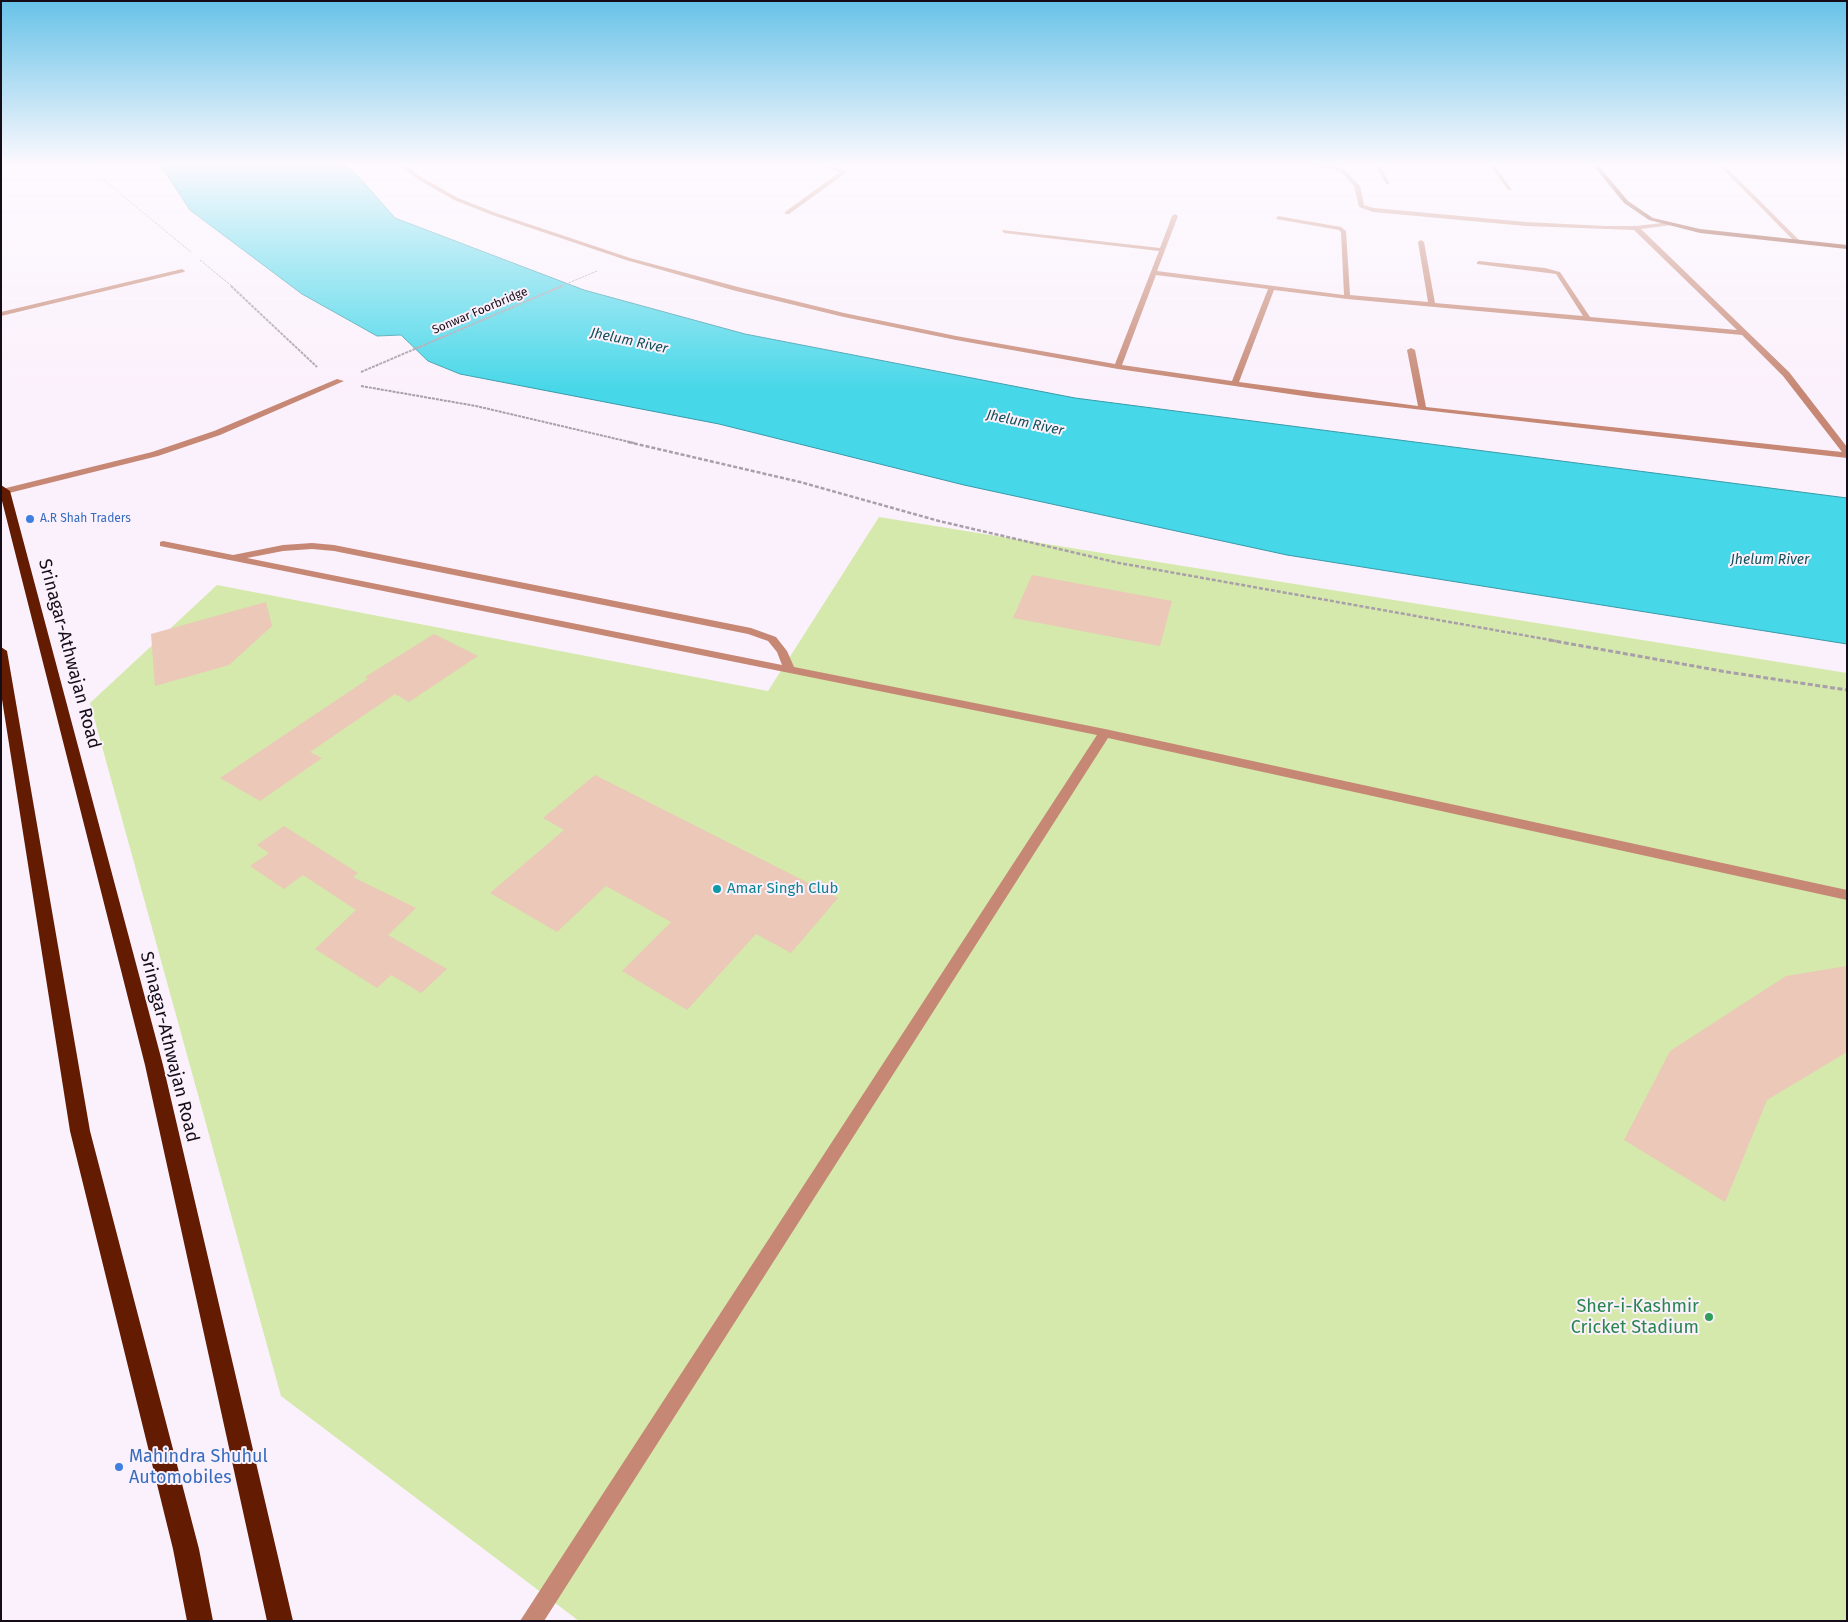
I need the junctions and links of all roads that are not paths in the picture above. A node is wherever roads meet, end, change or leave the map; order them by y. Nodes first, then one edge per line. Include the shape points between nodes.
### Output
1 (571, 240) edge
2 (1081, 240) edge
3 (1167, 240) edge
4 (1344, 240) edge
5 (1648, 240) edge
6 (1777, 240) edge
7 (1796, 240) edge
8 (1421, 242) dead end
9 (1798, 242) junction
10 (1847, 247) edge
11 (1163, 250) junction
12 (1479, 263) dead end
13 (182, 271) dead end
14 (1155, 273) junction
15 (1272, 287) junction
16 (1347, 297) junction
17 (1432, 305) junction
18 (1, 314) edge
19 (1587, 318) junction
20 (1742, 333) junction
21 (1411, 350) dead end
22 (1118, 367) junction
23 (340, 381) road end
24 (1234, 385) junction
25 (1422, 410) junction
26 (1847, 454) edge
27 (3, 489) edge
28 (163, 544) dead end
29 (228, 558) junction
30 (1, 651) edge
31 (790, 671) junction
32 (6, 707) edge
33 (1105, 733) junction
34 (1847, 895) edge
35 (200, 1621) edge
36 (280, 1621) edge
37 (531, 1621) edge

1 - 22 street via 736,289 844,315
2 - 11 street
3 - 11 street
4 - 16 street
5 - 20 street
6 - 9 main road
7 - 9 street
8 - 17 street
9 - 10 main road
11 - 14 street
12 - 19 street via 1558,273
13 - 18 street
14 - 15 street
14 - 22 street
15 - 16 street
15 - 24 street
16 - 17 street
17 - 19 street
19 - 20 street
20 - 26 street via 1786,374
21 - 25 street
22 - 24 street
23 - 27 street via 217,433 155,454
24 - 25 street
25 - 26 street
27 - 36 highway, Srinagar-Athwajan Road via 154,1065
28 - 29 street
29 - 31 street
29 - 31 street via 283,548 334,548 751,630 772,639 782,651
30 - 32 highway
31 - 33 street
32 - 35 highway via 80,1131 186,1549
33 - 34 street
33 - 37 street

